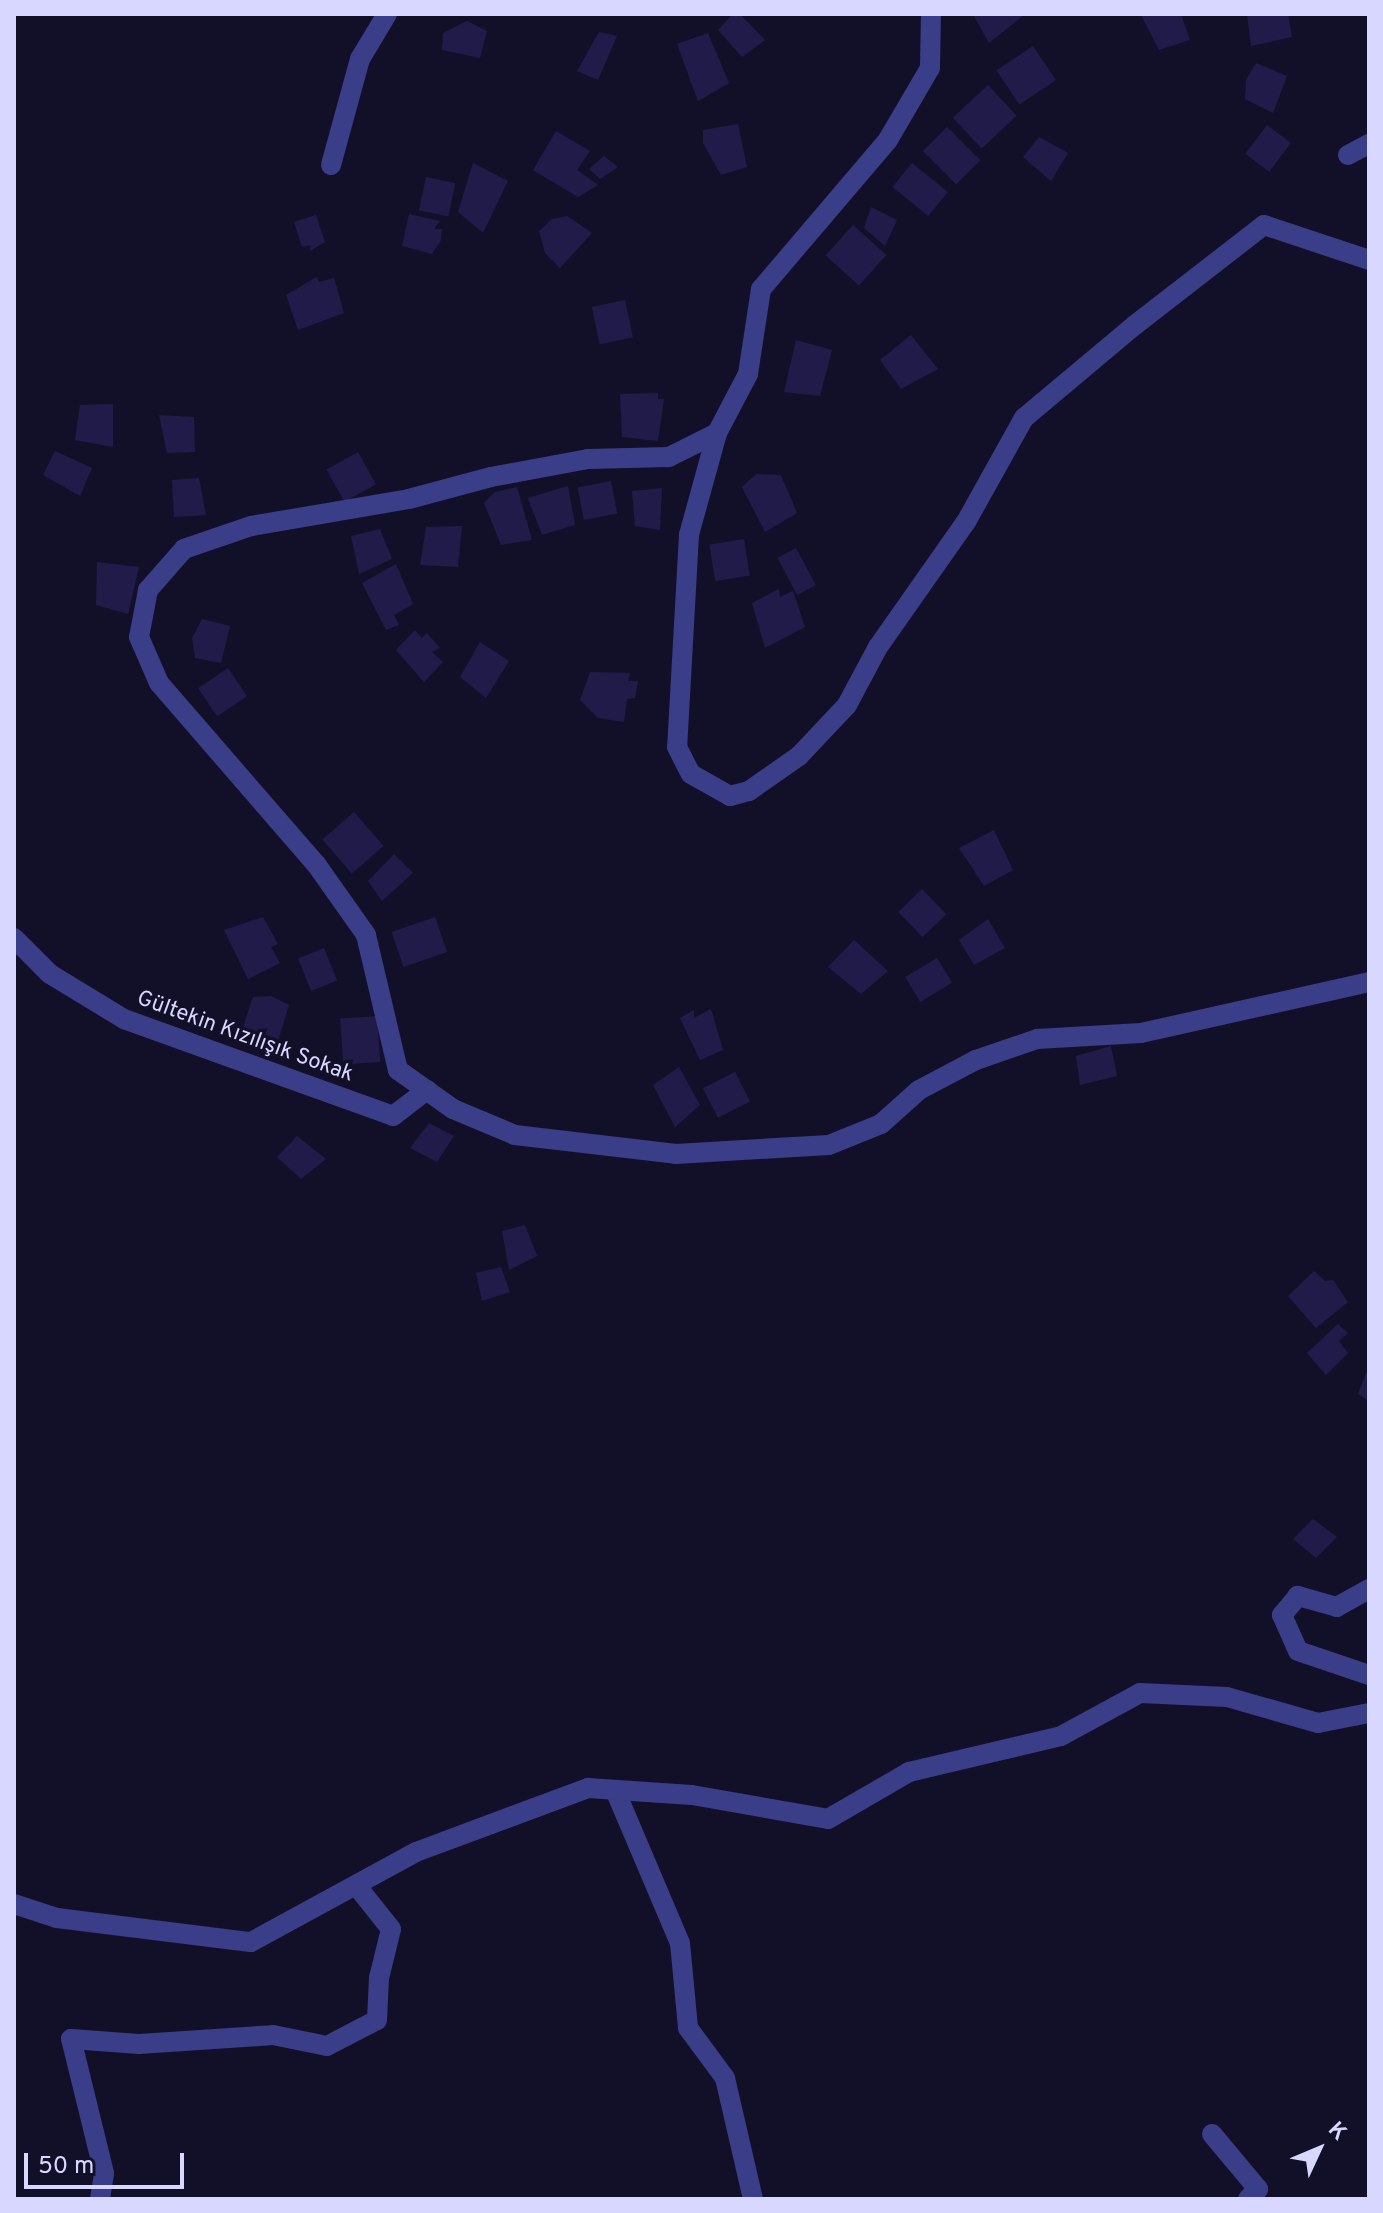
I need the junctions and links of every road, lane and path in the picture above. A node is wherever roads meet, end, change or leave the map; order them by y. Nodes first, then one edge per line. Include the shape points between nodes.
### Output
1 (387, 14) edge
2 (931, 14) edge
3 (1369, 144) edge
4 (1348, 155) dead end
5 (331, 165) dead end
6 (1369, 260) edge
7 (717, 433) junction
8 (14, 938) edge
9 (1369, 982) edge
10 (427, 1090) junction
11 (1369, 1589) edge
12 (1369, 1675) edge
13 (1369, 1713) edge
14 (615, 1790) junction
15 (356, 1885) junction
16 (14, 1904) edge
17 (1212, 2134) dead end
18 (100, 2199) edge
19 (753, 2199) edge
20 (1248, 2199) edge

1 - 5 street via 360,59
2 - 7 street via 930,68 888,140 761,289 748,374
3 - 4 street
6 - 7 street via 1264,225 1024,418 966,522 878,647 847,705 799,756 749,791 730,796 691,774 677,747 689,535
7 - 10 street via 669,457 588,459 409,499 251,526 184,549 148,590 139,637 159,683 316,864 366,935 398,1070
8 - 10 street, Gültekin Kızılışık Sokak via 50,974 124,1019 393,1116
9 - 10 street via 1141,1033 1037,1039 976,1060 919,1090 881,1124 829,1145 676,1154 515,1135 453,1109
11 - 12 street via 1337,1607 1298,1596 1282,1615 1298,1651
13 - 14 street via 1318,1723 1227,1697 1140,1693 1061,1736 909,1772 828,1819 692,1795
14 - 15 street via 588,1788 416,1852
14 - 19 street via 680,1943 688,2028 725,2078
15 - 16 street via 251,1942 57,1918
15 - 18 street via 391,1929 379,1978 377,2020 327,2046 273,2035 139,2044 71,2039 104,2173
17 - 20 street via 1258,2189

